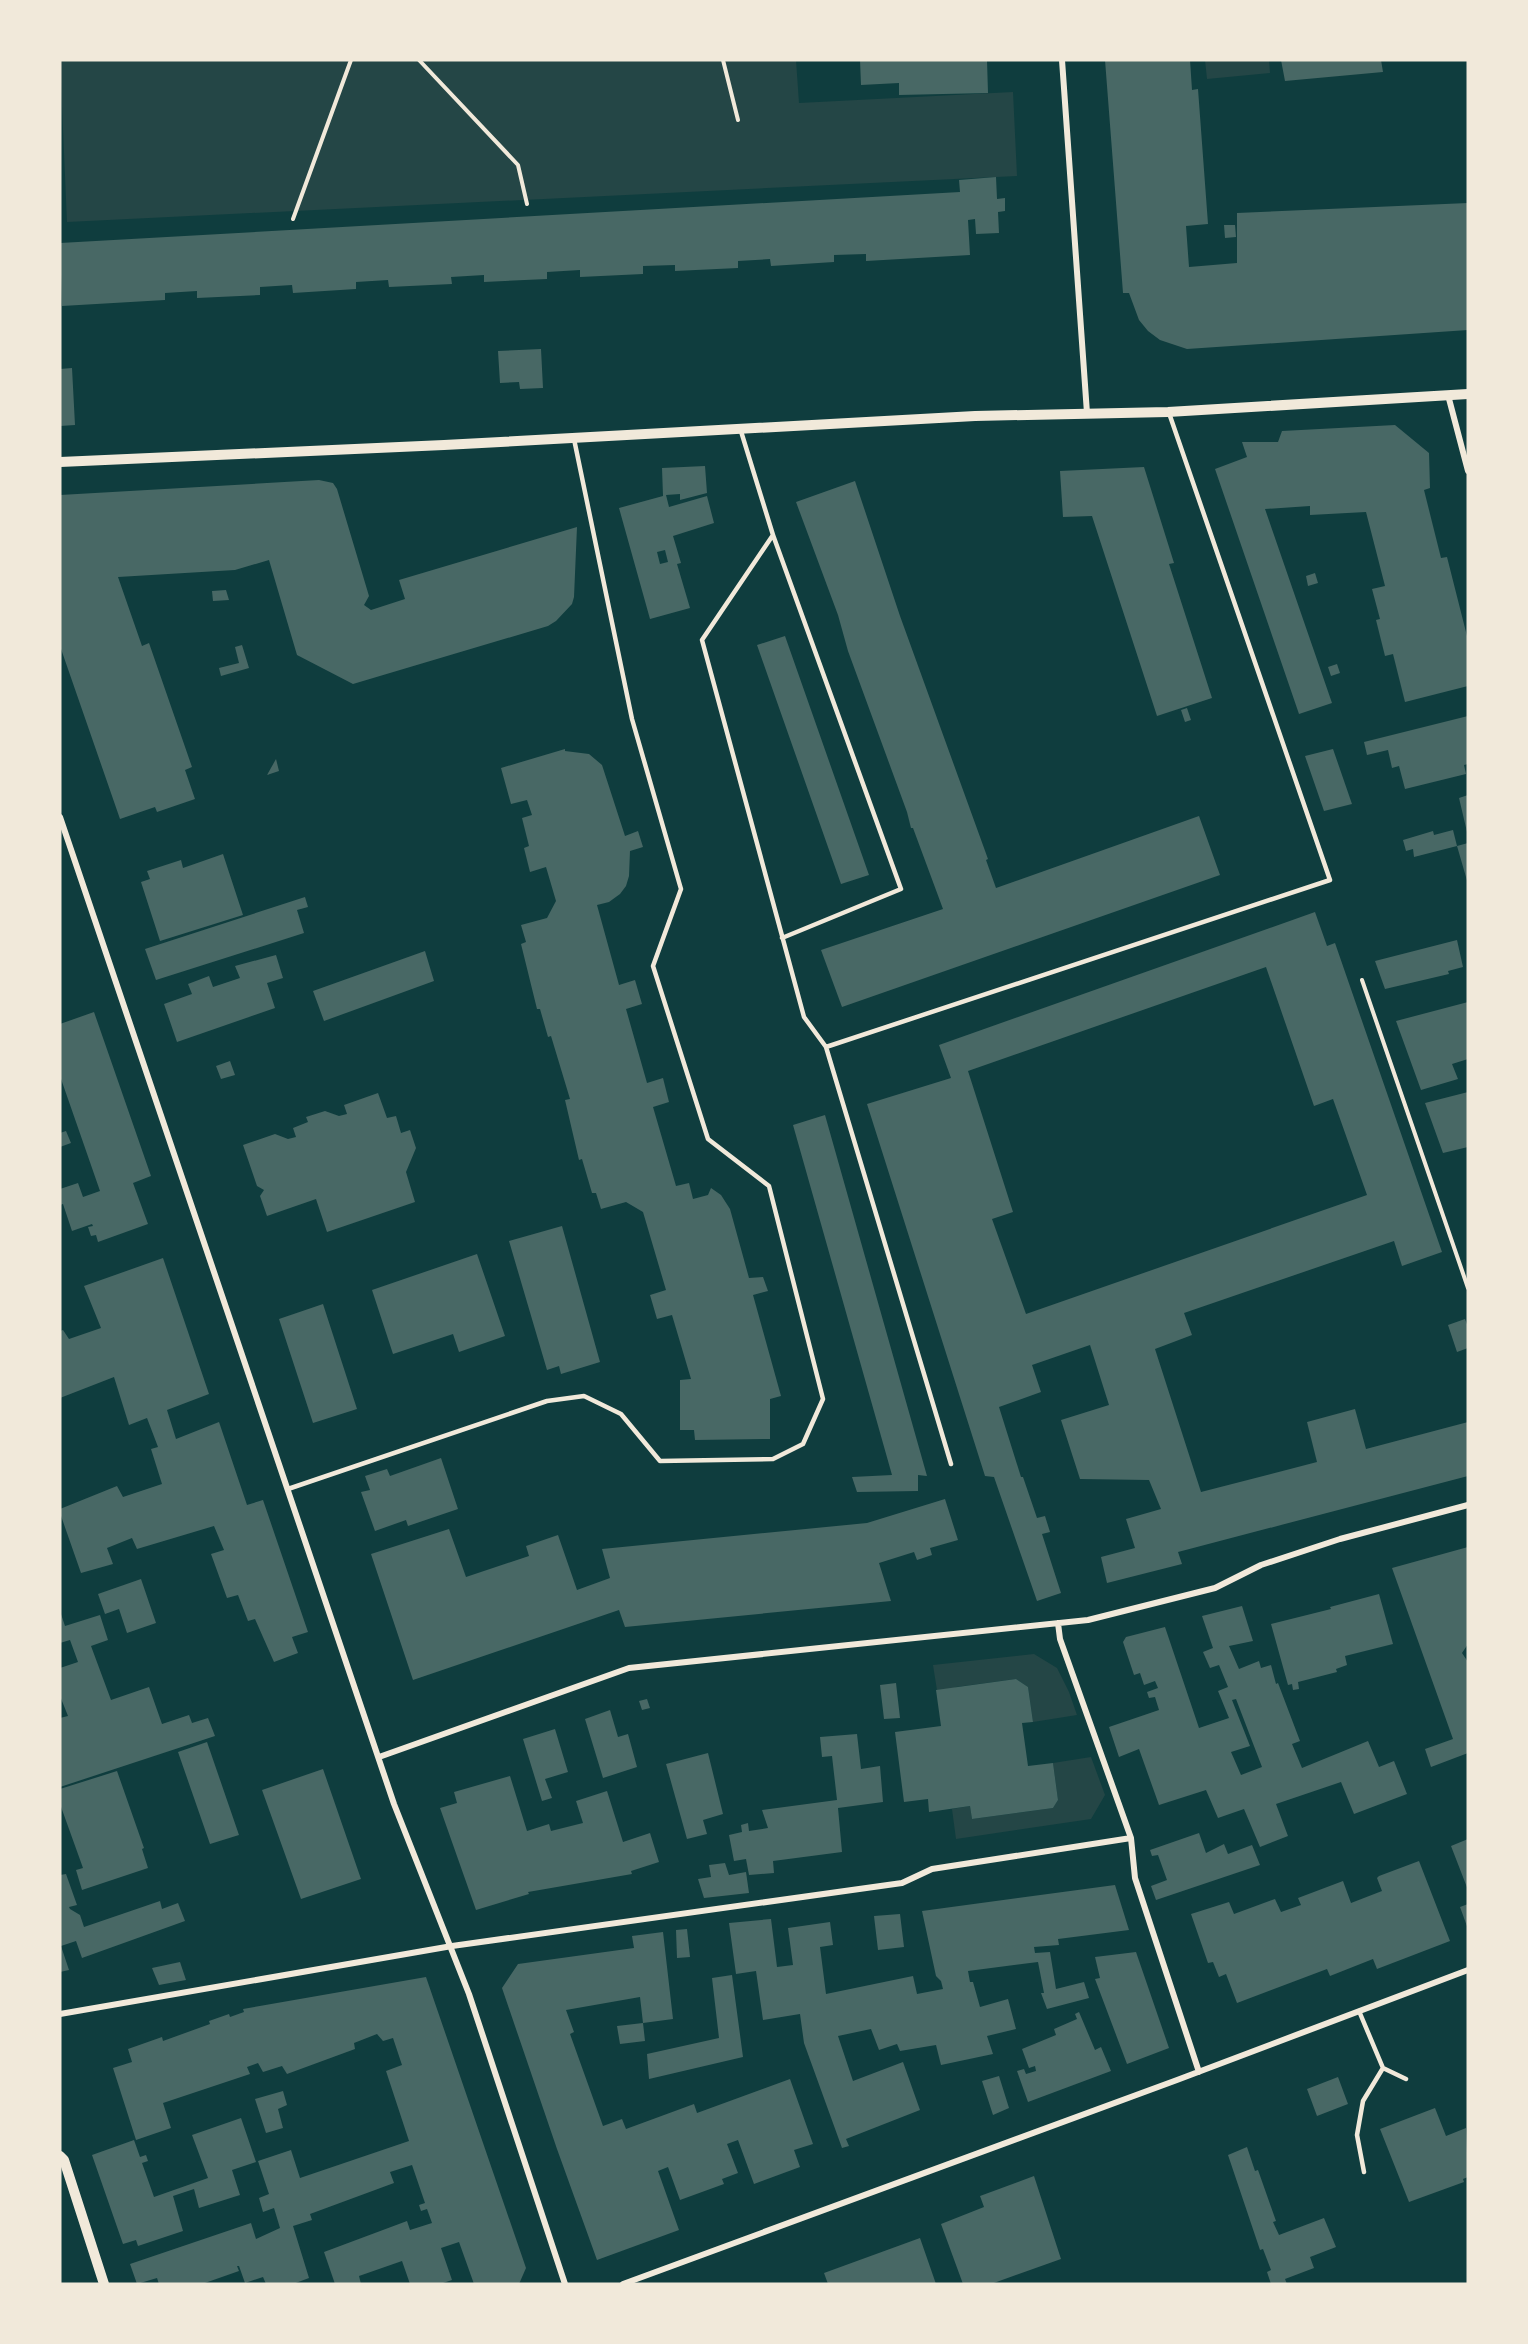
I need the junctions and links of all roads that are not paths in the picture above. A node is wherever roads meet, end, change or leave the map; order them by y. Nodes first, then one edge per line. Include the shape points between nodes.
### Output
1 (1062, 60) edge
2 (1468, 394) edge
3 (1448, 395) junction
4 (1168, 411) junction
5 (1088, 413) junction
6 (740, 428) junction
7 (573, 437) junction
8 (60, 462) edge
9 (1468, 471) edge
10 (773, 535) junction
11 (60, 817) edge
12 (782, 938) junction
13 (826, 1047) junction
14 (951, 1464) dead end
15 (288, 1489) junction
16 (1468, 1505) edge
17 (1058, 1623) junction
18 (379, 1757) junction
19 (1131, 1838) junction
20 (452, 1946) junction
21 (1468, 1970) edge
22 (1359, 2011) junction
23 (60, 2014) edge
24 (1383, 2068) junction
25 (1199, 2072) junction
26 (1406, 2079) dead end
27 (60, 2156) edge
28 (1364, 2172) dead end
29 (104, 2284) edge
30 (565, 2284) edge
31 (623, 2284) edge

1 - 5 street
2 - 3 street
3 - 4 street
3 - 9 street
4 - 5 street
4 - 13 lane via 1330,880
5 - 6 street
6 - 7 street
6 - 10 lane
7 - 8 street
7 - 15 lane via 632,719 681,889 653,966 708,1139 768,1186 823,1399 803,1444 773,1459 660,1461 621,1414 584,1396 547,1401
10 - 12 lane via 702,640
10 - 12 lane via 901,889
11 - 15 street
12 - 13 lane via 804,1017
13 - 14 lane
15 - 18 street
16 - 17 street via 1340,1539 1262,1565 1215,1588 1088,1620
17 - 18 street via 628,1668
17 - 19 street via 1060,1639
18 - 20 street
19 - 20 street via 932,1869 902,1883
19 - 25 street via 1135,1878
20 - 23 street
20 - 30 street
21 - 22 street
22 - 24 lane
22 - 25 street
24 - 26 lane
24 - 28 lane via 1363,2101 1358,2135
25 - 31 street
27 - 29 street

